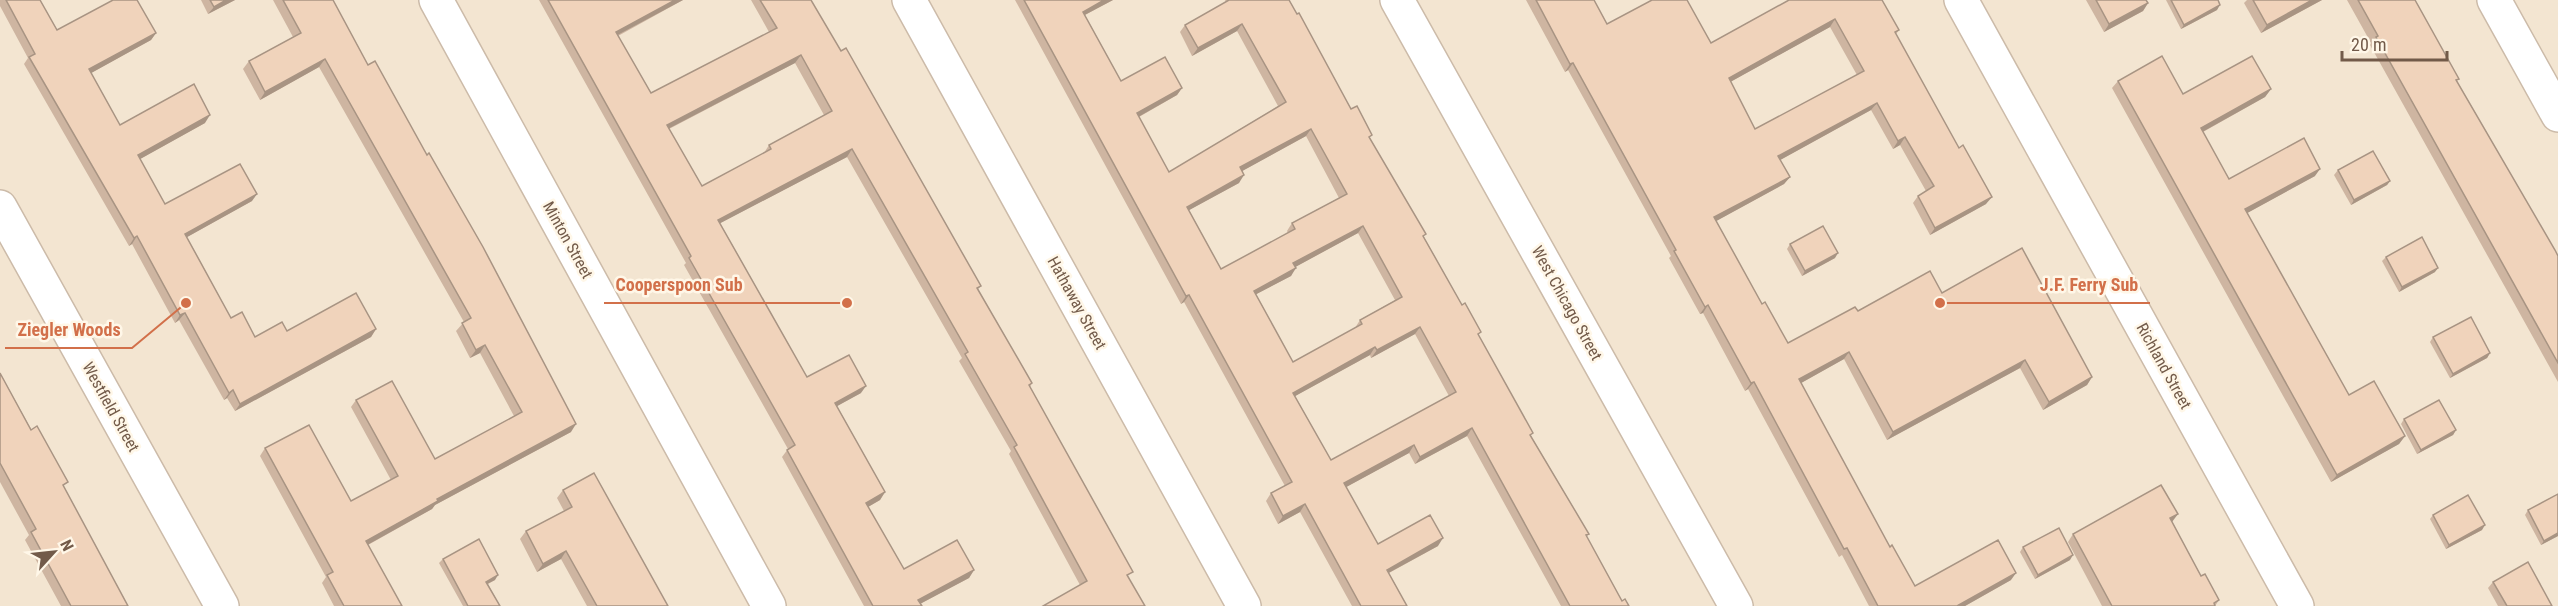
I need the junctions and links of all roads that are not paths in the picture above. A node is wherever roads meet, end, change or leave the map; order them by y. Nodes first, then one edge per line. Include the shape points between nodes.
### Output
1 (436, 0) edge
2 (909, 0) edge
3 (1397, 0) edge
4 (1961, 0) edge
5 (2494, 0) edge
6 (2558, 115) edge
7 (0, 207) edge
8 (222, 606) edge
9 (770, 606) edge
10 (1244, 606) edge
11 (1736, 606) edge
12 (2297, 606) edge

1 - 9 street, Minton Street
2 - 10 street, Hathaway Street
3 - 11 street, West Chicago Street
4 - 12 street, Richland Street
5 - 6 street
7 - 8 street, Westfield Street

